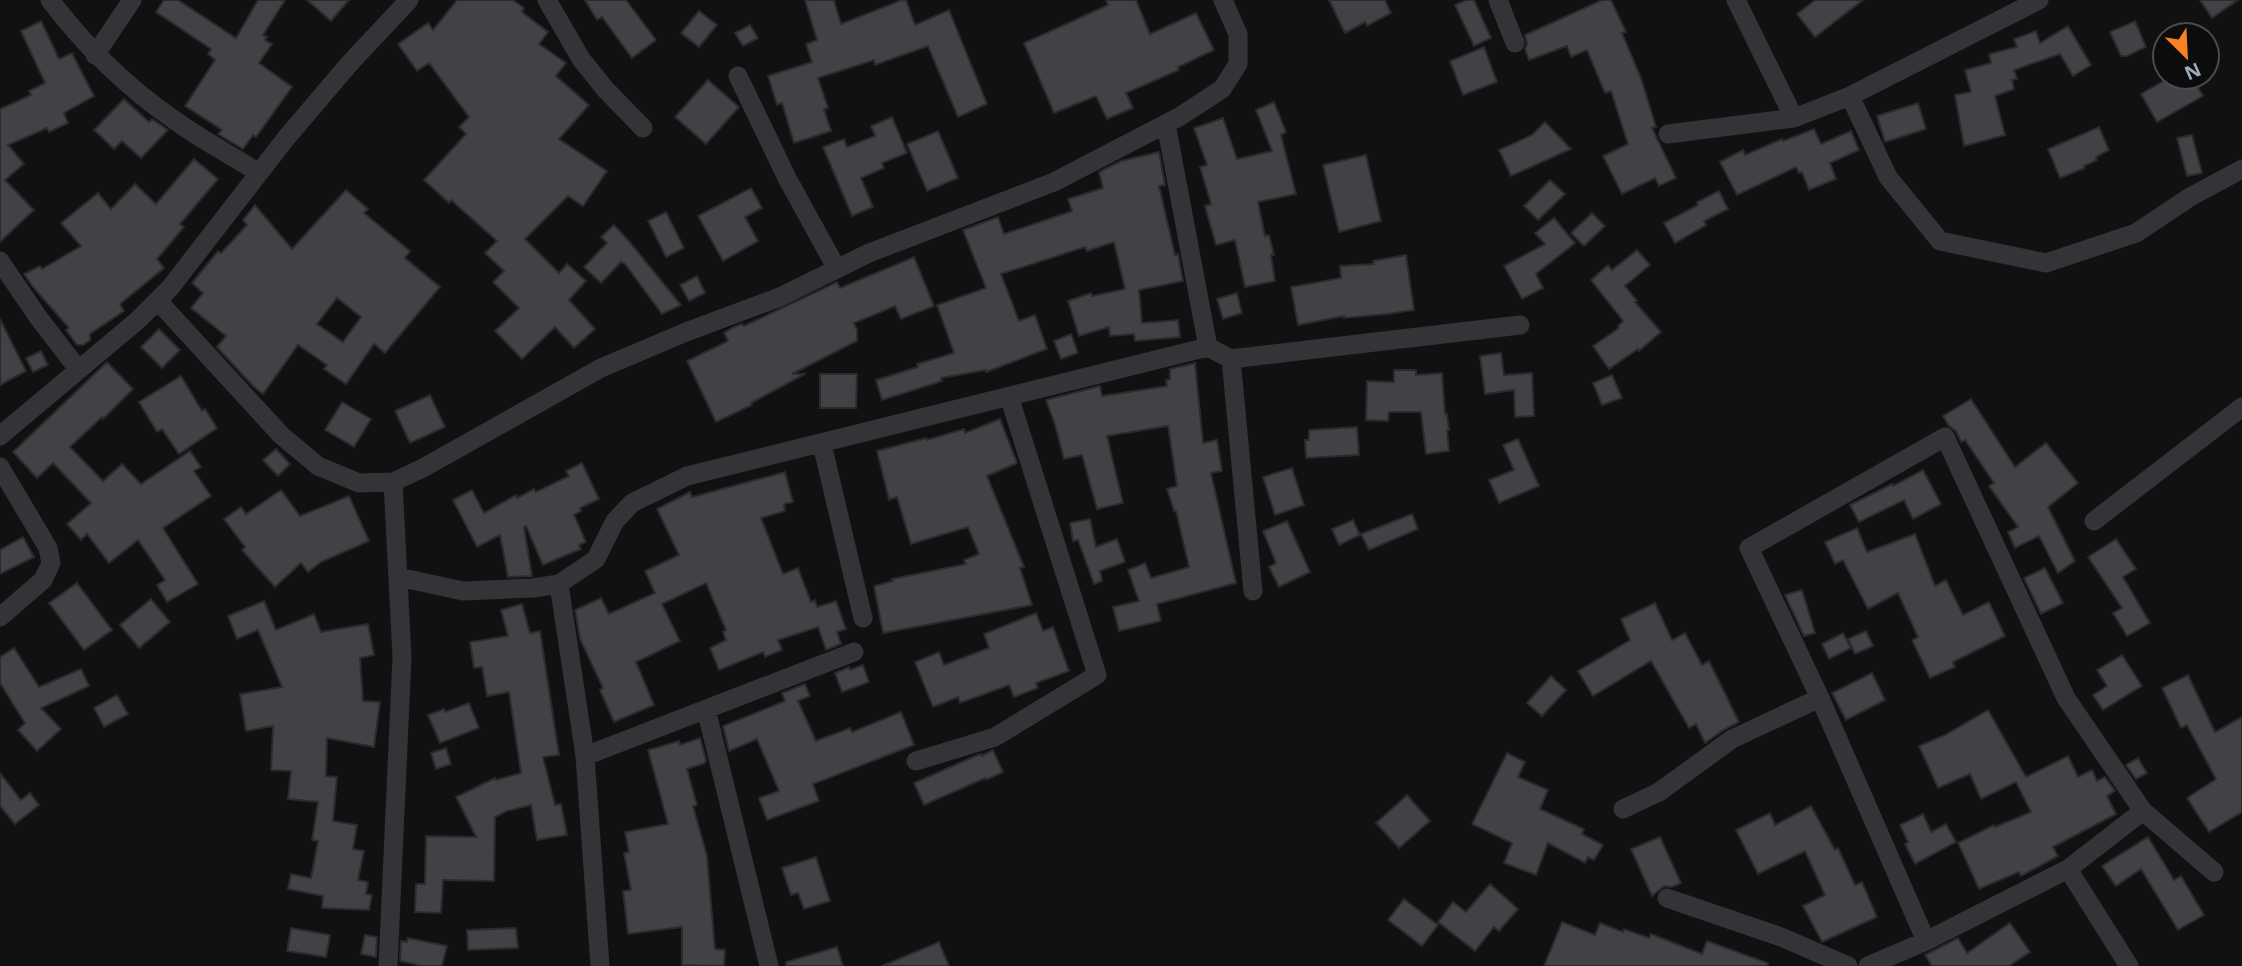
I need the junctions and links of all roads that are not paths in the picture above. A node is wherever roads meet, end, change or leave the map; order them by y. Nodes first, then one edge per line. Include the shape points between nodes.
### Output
1 (50, 0) edge
2 (132, 0) edge
3 (409, 0) edge
4 (547, 0) edge
5 (1223, 0) edge
6 (1498, 0) edge
7 (1736, 0) edge
8 (2039, 0) edge
9 (1515, 43) dead end
10 (95, 55) junction
11 (738, 76) dead end
12 (1850, 96) junction
13 (1794, 118) junction
14 (1166, 124) junction
15 (643, 128) dead end
16 (1668, 134) dead end
17 (2242, 169) edge
18 (259, 173) junction
19 (0, 261) edge
20 (837, 269) junction
21 (158, 300) junction
22 (1520, 325) dead end
23 (1208, 346) junction
24 (1231, 359) junction
25 (78, 369) junction
26 (1009, 396) junction
27 (2242, 407) edge
28 (0, 436) edge
29 (822, 444) junction
30 (0, 467) edge
31 (393, 482) junction
32 (2094, 521) dead end
33 (398, 577) junction
34 (559, 584) junction
35 (1253, 591) dead end
36 (0, 617) edge
37 (863, 618) dead end
38 (854, 652) dead end
39 (1820, 698) junction
40 (706, 709) junction
41 (585, 756) junction
42 (916, 761) dead end
43 (1623, 809) dead end
44 (2143, 811) junction
45 (2068, 869) junction
46 (2214, 872) dead end
47 (1667, 898) dead end
48 (1926, 941) junction
49 (388, 966) edge
50 (600, 966) edge
51 (769, 966) edge
52 (1848, 966) edge
53 (1868, 966) edge
54 (2129, 966) edge

1 - 10 street
2 - 10 street
3 - 18 street
4 - 15 street via 581,59
5 - 14 street via 1238,34 1238,64 1222,89
6 - 9 street
7 - 13 street
8 - 12 street
10 - 18 street via 174,120
11 - 20 street
12 - 13 street
12 - 17 street via 1888,177 1940,241 2046,263 2136,233
13 - 16 street
14 - 20 street via 1054,182 904,238
14 - 23 street
18 - 21 street
19 - 25 street
20 - 31 street via 780,297 601,368
21 - 25 street
21 - 31 street via 281,435 318,466 359,483
22 - 24 street
23 - 24 street
23 - 26 street
24 - 35 street
25 - 28 street
26 - 29 street
26 - 42 street via 1097,675 995,737
27 - 32 street
29 - 34 street via 687,476 632,503 615,521 596,559
29 - 37 street
30 - 36 street via 48,548 51,563 43,580
31 - 33 street
33 - 34 street via 463,591
33 - 49 street via 402,657
34 - 41 street
38 - 40 street
39 - 43 street via 1732,739 1659,792
39 - 44 street via 1749,548 1945,437 2066,698
39 - 48 street
40 - 41 street
40 - 51 street
41 - 50 street
44 - 45 street
44 - 46 street
45 - 48 street
45 - 54 street
47 - 52 street via 1781,937
48 - 53 street

